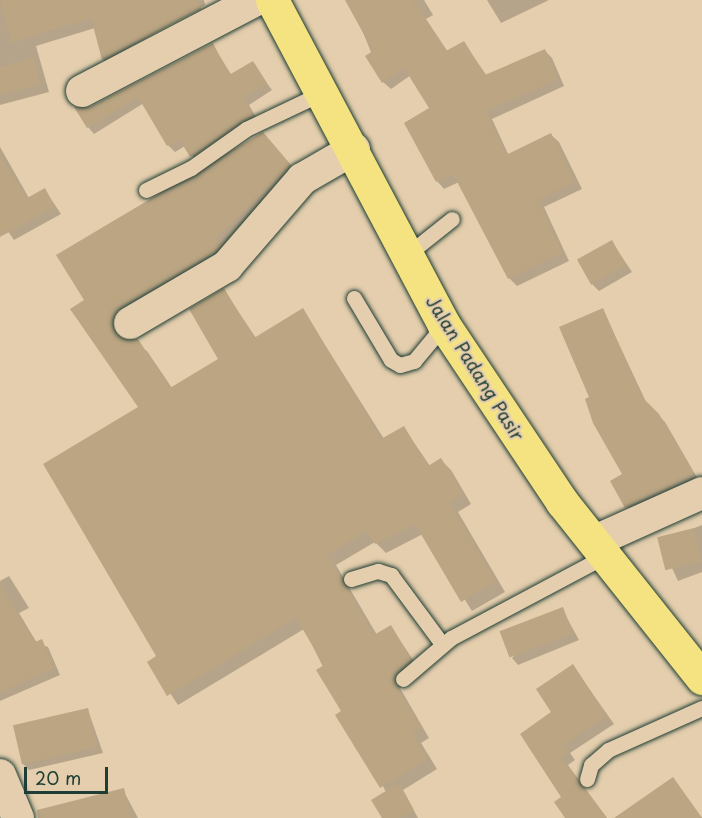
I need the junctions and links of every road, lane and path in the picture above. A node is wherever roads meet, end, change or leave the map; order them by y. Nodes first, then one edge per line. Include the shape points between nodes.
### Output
1 (256, 0) edge
2 (272, 0) edge
3 (79, 80) dead end
4 (324, 92) junction
5 (354, 149) junction
6 (146, 190) dead end
7 (452, 219) dead end
8 (408, 254) junction
9 (354, 298) dead end
10 (130, 323) dead end
11 (444, 325) junction
12 (702, 494) edge
13 (601, 548) junction
14 (351, 579) dead end
15 (442, 644) junction
16 (702, 678) edge
17 (403, 679) dead end
18 (702, 708) edge
19 (0, 775) edge
20 (586, 779) dead end
21 (18, 818) edge

1 - 3 street via 140,61 133,47
2 - 4 highway, Jalan Padang Pasir
4 - 5 highway, Jalan Padang Pasir
4 - 6 lane via 261,120 191,168
5 - 8 highway, Jalan Padang Pasir
5 - 10 street via 302,179 227,266
7 - 8 lane via 427,245
8 - 11 highway, Jalan Padang Pasir
9 - 11 lane via 391,360 400,365 414,361
11 - 13 highway, Jalan Padang Pasir via 562,502
12 - 13 street
13 - 15 lane
13 - 16 highway, Jalan Padang Pasir
14 - 15 lane via 378,571 391,574
15 - 17 lane
18 - 20 lane via 608,750 591,765
19 - 21 street

